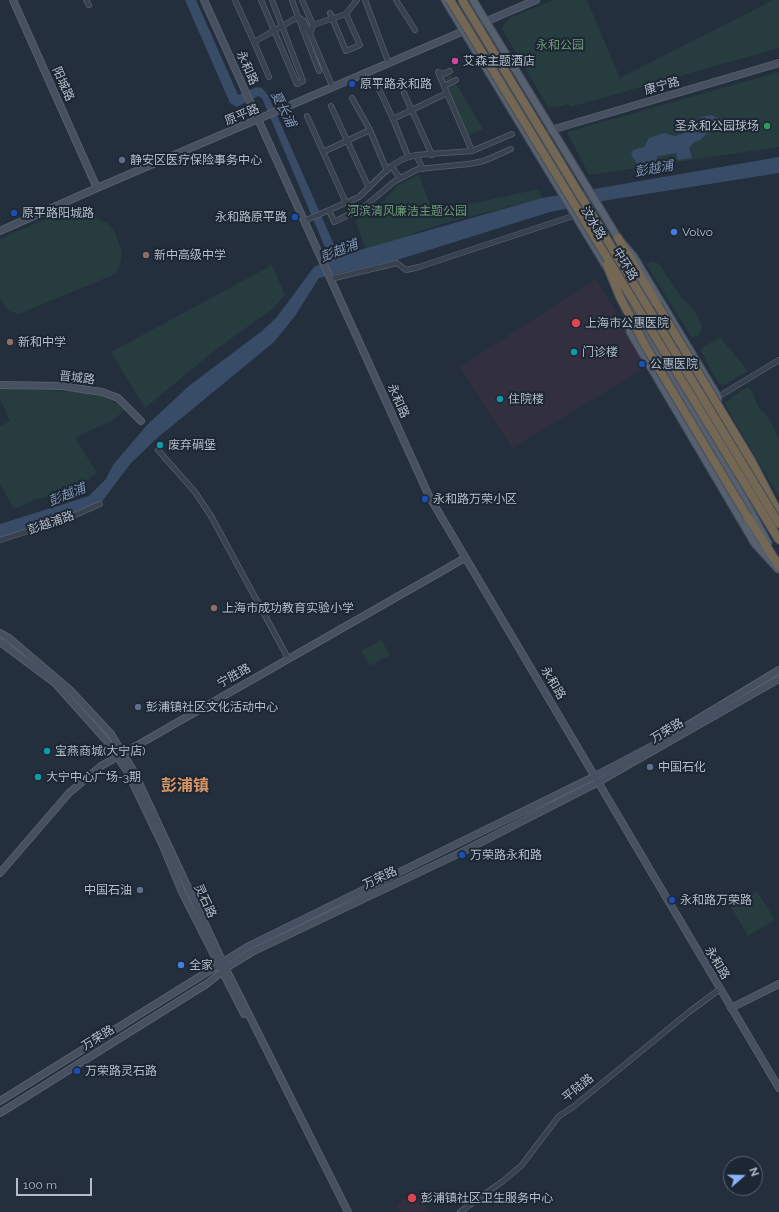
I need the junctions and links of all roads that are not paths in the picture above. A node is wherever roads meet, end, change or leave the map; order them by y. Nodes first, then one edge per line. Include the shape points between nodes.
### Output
1 (13, 0) edge
2 (86, 0) edge
3 (204, 0) edge
4 (235, 0) edge
5 (260, 0) edge
6 (272, 0) edge
7 (292, 0) edge
8 (302, 0) edge
9 (357, 0) edge
10 (365, 0) edge
11 (396, 0) edge
12 (445, 0) edge
13 (450, 0) edge
14 (453, 0) edge
15 (459, 0) edge
16 (462, 0) edge
17 (473, 0) edge
18 (536, 0) edge
19 (89, 5) dead end
20 (330, 13) dead end
21 (346, 14) junction
22 (298, 17) junction
23 (333, 19) junction
24 (487, 21) junction
25 (313, 25) junction
26 (281, 27) junction
27 (470, 29) junction
28 (415, 30) dead end
29 (274, 31) junction
30 (310, 34) junction
31 (254, 42) junction
32 (779, 63) edge
33 (389, 64) junction
34 (319, 71) dead end
35 (450, 71) dead end
36 (269, 77) dead end
37 (456, 80) dead end
38 (377, 85) dead end
39 (444, 86) junction
40 (333, 88) junction
41 (404, 93) dead end
42 (447, 93) junction
43 (352, 98) dead end
44 (514, 100) junction
45 (331, 106) dead end
46 (412, 110) junction
47 (306, 116) dead end
48 (394, 119) junction
49 (258, 120) junction
50 (520, 123) junction
51 (370, 130) junction
52 (551, 130) junction
53 (512, 134) dead end
54 (346, 140) junction
55 (512, 149) dead end
56 (472, 151) junction
57 (323, 152) junction
58 (416, 155) junction
59 (432, 155) junction
60 (408, 156) junction
61 (391, 166) junction
62 (423, 169) junction
63 (387, 171) junction
64 (400, 178) junction
65 (563, 183) junction
66 (96, 188) junction
67 (369, 188) junction
68 (346, 203) junction
69 (329, 210) junction
70 (580, 213) junction
71 (307, 220) junction
72 (0, 231) edge
73 (618, 238) junction
74 (597, 242) junction
75 (598, 251) junction
76 (610, 259) junction
77 (330, 278) junction
78 (638, 297) junction
79 (656, 306) junction
80 (632, 309) junction
81 (779, 360) edge
82 (0, 385) edge
83 (718, 397) junction
84 (716, 410) junction
85 (141, 420) dead end
86 (158, 450) dead end
87 (732, 478) junction
88 (729, 500) junction
89 (100, 504) dead end
90 (779, 514) edge
91 (779, 519) edge
92 (779, 524) edge
93 (779, 529) edge
94 (0, 540) edge
95 (779, 540) edge
96 (779, 546) edge
97 (465, 558) junction
98 (779, 564) edge
99 (779, 570) edge
100 (0, 633) edge
101 (0, 642) edge
102 (288, 658) junction
103 (779, 670) edge
104 (779, 679) edge
105 (119, 754) junction
106 (595, 776) junction
107 (598, 782) junction
108 (0, 873) edge
109 (220, 963) junction
110 (224, 970) junction
111 (779, 984) edge
112 (720, 989) junction
113 (731, 1008) junction
114 (779, 1088) edge
115 (0, 1101) edge
116 (0, 1113) edge
117 (344, 1212) edge
118 (348, 1212) edge
119 (460, 1212) edge

1 - 66 street, 阳城路
2 - 19 street
3 - 49 street, 永和路
4 - 31 street
5 - 29 street
6 - 26 street
7 - 22 street
8 - 25 street
9 - 21 street
10 - 33 street
11 - 28 street
12 - 27 main road, 汶水路
13 - 74 highway, 中环路, bridge
14 - 27 main road, 汶水路
15 - 27 main road, 汶水路
16 - 92 highway, 中环路, bridge
17 - 24 main road, 汶水路
18 - 24 street, 原平路
20 - 23 street
21 - 23 street
21 - 23 street via 360,45 346,50
22 - 26 street
22 - 30 street via 304,21
22 - 34 street
23 - 25 street
24 - 27 street, 原平路
24 - 52 main road, 汶水路
25 - 30 street
26 - 29 street
26 - 29 street via 303,81 297,84
27 - 33 street, 原平路
27 - 44 main road, 汶水路
27 - 50 main road, 汶水路
27 - 65 main road, 汶水路
29 - 31 street
30 - 40 street
31 - 36 street
32 - 52 street, 康宁路
33 - 40 street, 原平路
35 - 39 street via 444,74 438,72
37 - 39 street
38 - 48 street
39 - 42 street
40 - 49 street, 原平路
41 - 46 street
42 - 46 street
42 - 56 street
43 - 51 street
44 - 50 main road
44 - 65 main road, 汶水路
45 - 54 street
46 - 48 street
46 - 59 street
47 - 57 street
48 - 60 street
49 - 66 street, 原平路
49 - 71 street, 永和路
50 - 65 main road, 汶水路
51 - 54 street
51 - 63 street
52 - 73 main road, 汶水路
53 - 56 street
54 - 57 street
54 - 67 street
55 - 62 street via 469,164
56 - 59 street
57 - 68 street
58 - 59 street
58 - 60 street
58 - 62 street
60 - 61 street
61 - 63 street
61 - 64 street
62 - 64 street
63 - 67 street
64 - 69 street via 364,207 334,222
65 - 70 main road, 汶水路
65 - 70 main road, bridge
66 - 72 street, 原平路
67 - 68 street via 359,197
68 - 69 street
69 - 71 street
70 - 75 main road, 汶水路
70 - 76 main road
70 - 77 street via 419,267 406,270 397,263
70 - 78 main road
71 - 77 street, 永和路
73 - 79 highway
73 - 83 main road, 汶水路 via 634,257
74 - 95 highway, 中环路, bridge
74 - 98 highway, bridge via 620,297 646,347 747,516
75 - 76 main road
75 - 80 main road, 汶水路
76 - 96 main road via 683,379
77 - 97 street, 永和路 via 429,496
78 - 79 main road
78 - 93 main road
79 - 84 main road
79 - 90 highway, bridge via 752,462
80 - 87 main road, 汶水路
80 - 88 main road via 630,332
81 - 83 street
82 - 85 street, 晋城路 via 62,386 102,392 118,398
83 - 84 main road
84 - 91 main road
86 - 102 street via 195,492 210,516
87 - 88 main road
87 - 98 main road, 汶水路
88 - 99 main road via 755,544
89 - 94 street, 彭越浦路 via 66,519
97 - 102 street, 宁胜路
97 - 106 street, 永和路
100 - 105 street, 灵石路 via 44,666 70,690 111,734
101 - 105 street, 灵石路 via 55,683
102 - 105 street, 宁胜路
103 - 106 street, 万荣路 via 660,742
104 - 107 street, 万荣路
105 - 108 street, 宁胜路 via 69,793
105 - 109 street, 灵石路 via 133,770
106 - 107 street, 永和路
106 - 109 street, 万荣路 via 275,932
107 - 110 street, 万荣路 via 460,853 275,940
107 - 112 street, 永和路
109 - 110 street, 灵石路
109 - 115 street, 万荣路
110 - 116 street, 万荣路
110 - 117 street, 灵石路
110 - 118 street, 灵石路
111 - 113 street
112 - 113 street, 永和路
112 - 119 street, 平陆路 via 559,1116 521,1166
113 - 114 street, 永和路

